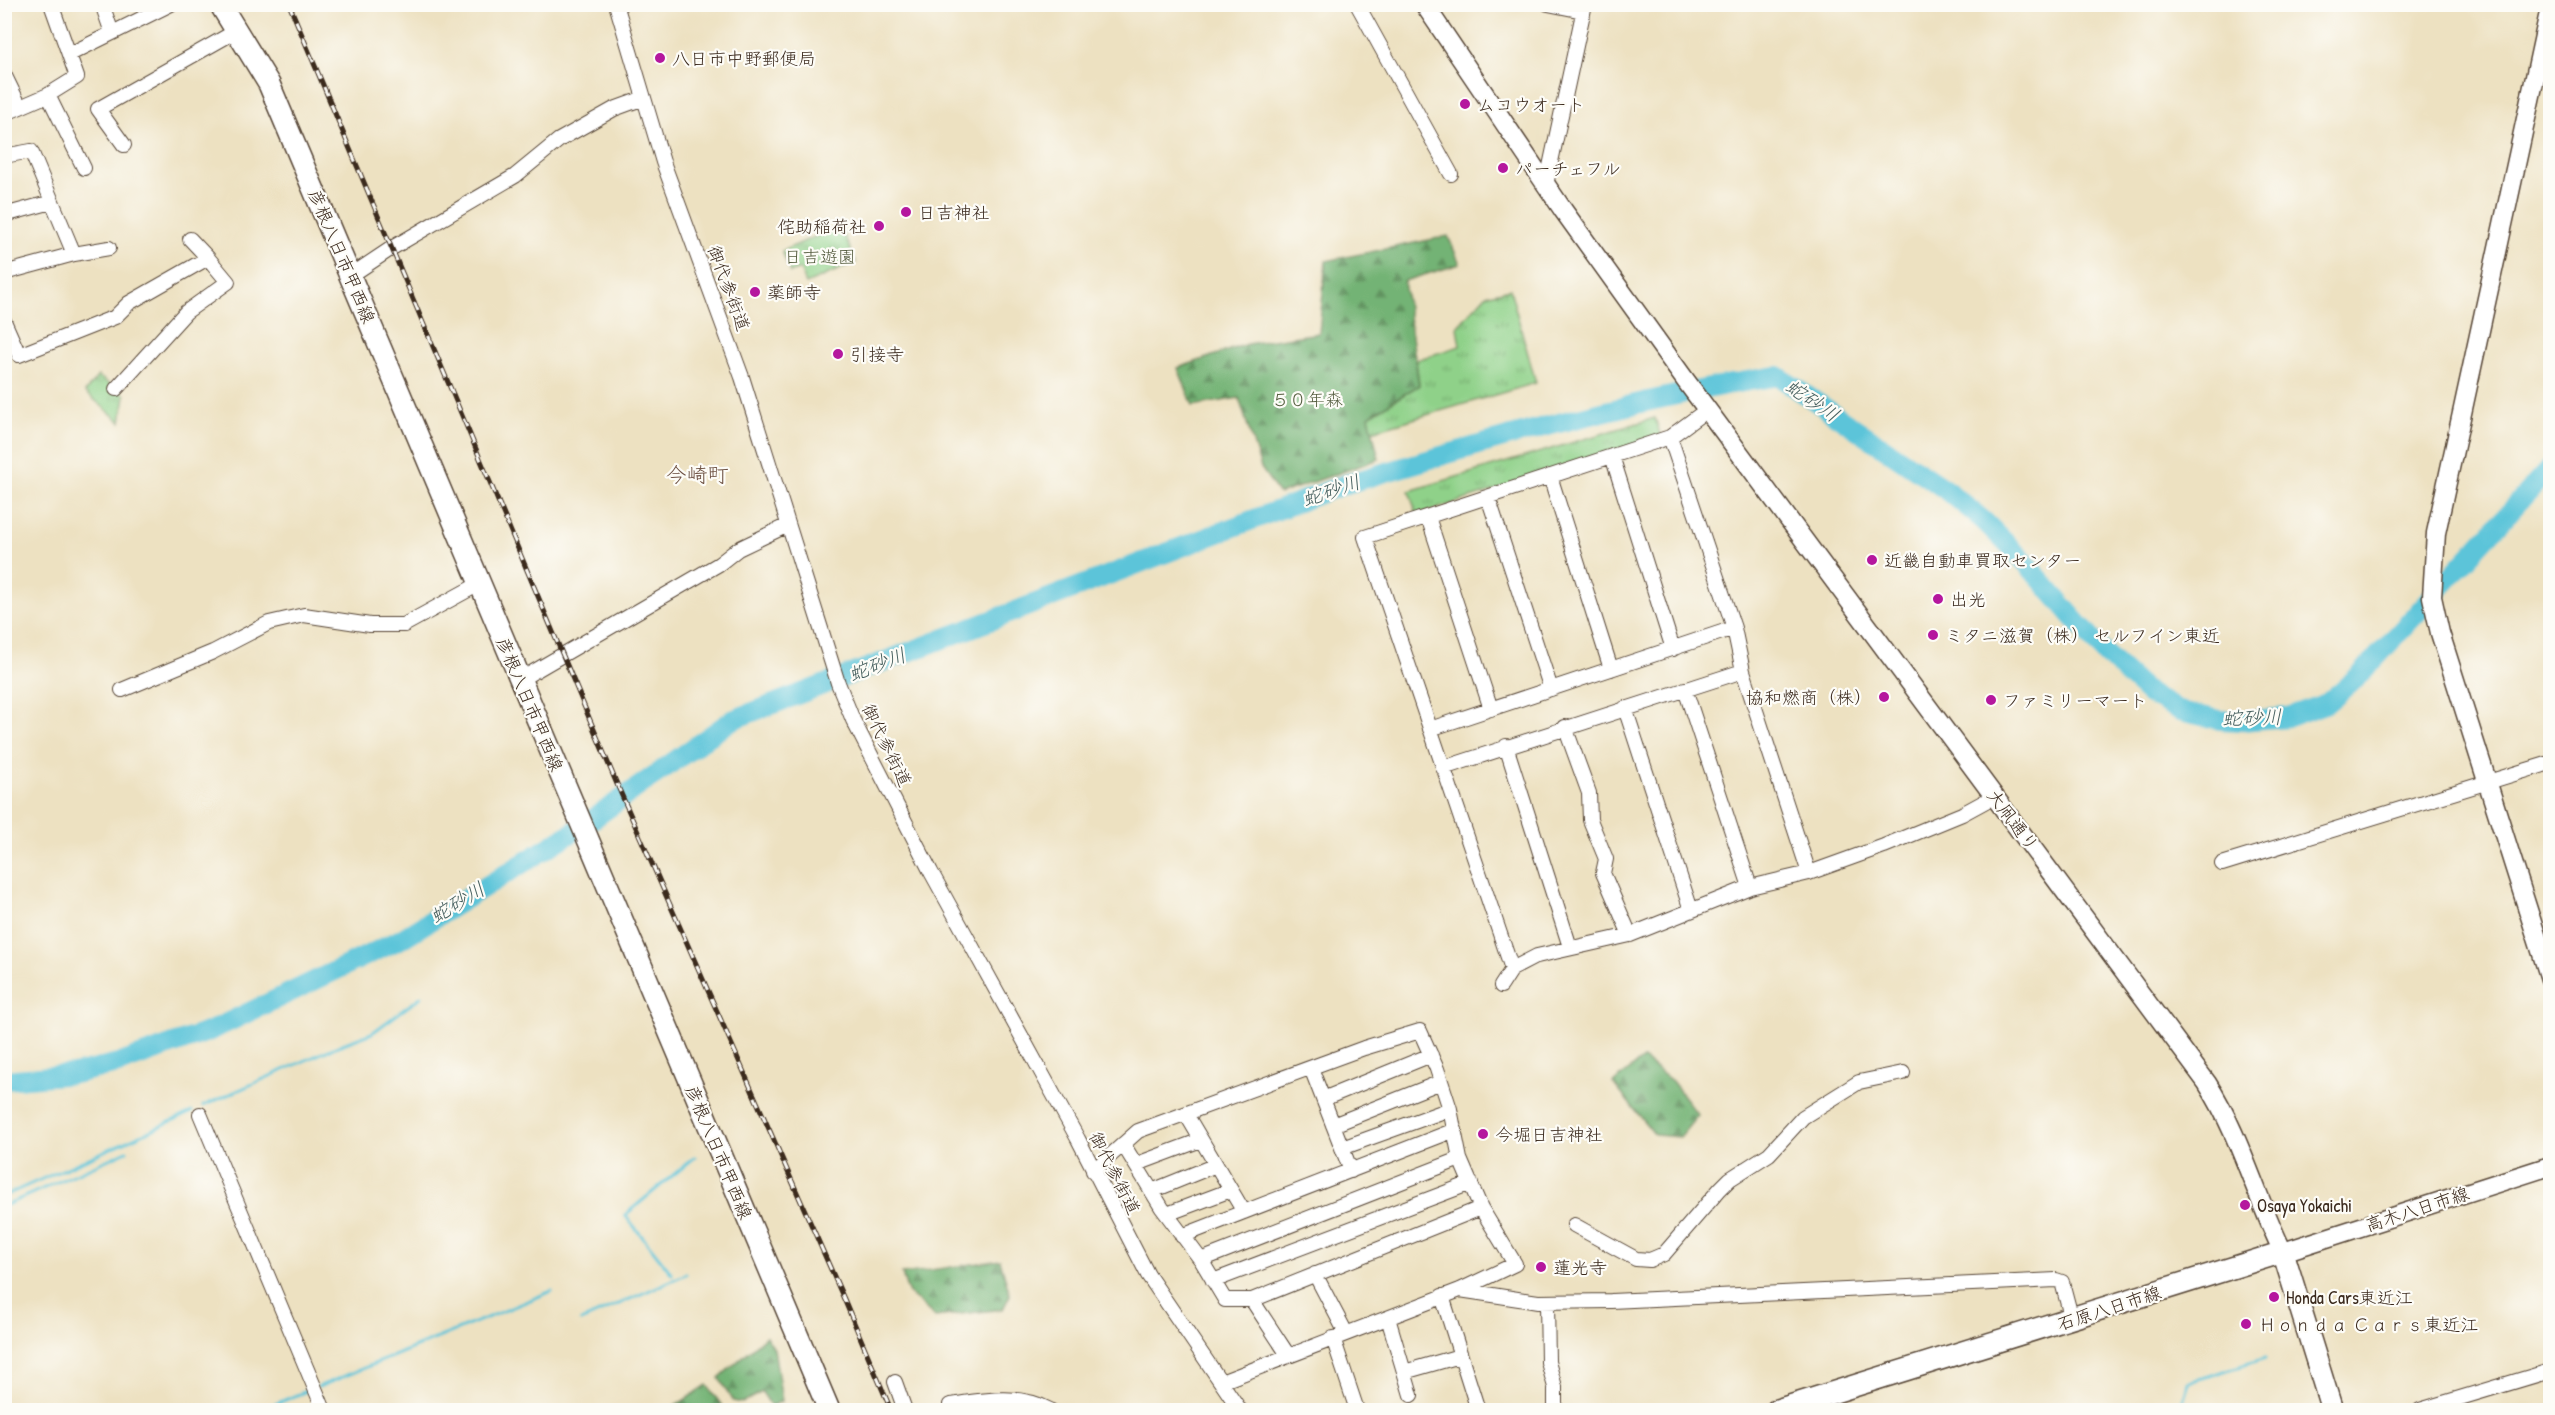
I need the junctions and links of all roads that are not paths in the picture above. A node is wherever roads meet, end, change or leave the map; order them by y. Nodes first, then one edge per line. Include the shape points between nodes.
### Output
1 (51, 4) edge
2 (102, 4) edge
3 (171, 4) edge
4 (220, 4) edge
5 (616, 4) edge
6 (1357, 4) edge
7 (1424, 4) edge
8 (1548, 4) edge
9 (1584, 8) edge
10 (2550, 8) edge
11 (238, 30) junction
12 (112, 33) junction
13 (70, 54) junction
14 (4, 74) edge
15 (48, 94) junction
16 (644, 98) junction
17 (20, 107) junction
18 (4, 114) edge
19 (124, 145) dead end
20 (4, 156) edge
21 (84, 168) dead end
22 (1451, 174) dead end
23 (1546, 185) junction
24 (52, 202) junction
25 (4, 215) edge
26 (190, 239) dead end
27 (109, 248) dead end
28 (74, 254) junction
29 (208, 258) junction
30 (4, 273) edge
31 (350, 276) junction
32 (4, 321) edge
33 (116, 389) dead end
34 (1707, 409) junction
35 (1670, 437) junction
36 (1612, 456) junction
37 (1550, 476) junction
38 (1488, 497) junction
39 (1428, 517) junction
40 (788, 525) junction
41 (479, 584) junction
42 (1734, 628) junction
43 (1673, 649) junction
44 (1611, 669) junction
45 (1743, 670) junction
46 (521, 679) junction
47 (1551, 689) junction
48 (1685, 689) junction
49 (122, 690) dead end
50 (1624, 708) junction
51 (1491, 709) junction
52 (1565, 727) junction
53 (1430, 729) junction
54 (1506, 746) junction
55 (2550, 763) edge
56 (1443, 768) junction
57 (2488, 783) junction
58 (1995, 796) junction
59 (2222, 864) dead end
60 (1809, 873) junction
61 (1750, 887) junction
62 (1691, 910) junction
63 (1630, 934) junction
64 (1570, 947) junction
65 (1512, 969) junction
66 (2550, 979) edge
67 (1501, 986) dead end
68 (1431, 1055) junction
69 (1311, 1068) junction
70 (1903, 1073) dead end
71 (1440, 1082) junction
72 (1323, 1099) junction
73 (1449, 1109) junction
74 (200, 1114) dead end
75 (1186, 1114) junction
76 (1333, 1125) junction
77 (1455, 1130) junction
78 (1201, 1140) junction
79 (1123, 1144) junction
80 (1342, 1148) junction
81 (1460, 1160) junction
82 (1137, 1164) junction
83 (1216, 1165) junction
84 (2550, 1166) edge
85 (1093, 1171) junction
86 (1351, 1171) junction
87 (1471, 1183) junction
88 (1231, 1190) junction
89 (1152, 1191) junction
90 (1481, 1208) junction
91 (1244, 1212) junction
92 (1167, 1214) junction
93 (1574, 1225) dead end
94 (1182, 1236) junction
95 (2283, 1252) junction
96 (1201, 1260) junction
97 (1315, 1274) junction
98 (1213, 1281) junction
99 (1460, 1290) junction
100 (1442, 1296) junction
101 (1252, 1300) junction
102 (1547, 1302) junction
103 (1388, 1318) junction
104 (2072, 1320) junction
105 (1339, 1336) junction
106 (1288, 1355) junction
107 (1460, 1356) junction
108 (2550, 1371) edge
109 (1404, 1372) junction
110 (895, 1382) dead end
111 (1221, 1382) junction
112 (1411, 1395) dead end
113 (992, 1405) edge
114 (1236, 1409) edge
115 (324, 1410) edge
116 (829, 1410) edge
117 (905, 1410) edge
118 (951, 1410) edge
119 (1050, 1410) edge
120 (1357, 1410) edge
121 (1478, 1410) edge
122 (1555, 1410) edge
123 (1777, 1410) edge
124 (2332, 1410) edge
125 (2420, 1410) edge

1 - 13 street
2 - 12 street
3 - 12 street
4 - 11 main road, 彦根八日市甲西線
5 - 16 street, 御代参街道
6 - 22 street
7 - 23 street, 大凧通り
8 - 9 street
9 - 23 street
10 - 57 street via 2436,533 2432,576 2440,633
11 - 19 street via 98,109
11 - 31 main road, 彦根八日市甲西線 via 269,84
12 - 13 street
13 - 15 street via 77,77
14 - 17 street
15 - 17 street
15 - 21 street
16 - 31 street via 614,109 559,140 515,176
16 - 40 street, 御代参街道 via 663,162 742,377
17 - 18 street
20 - 24 street via 31,151
23 - 34 street, 大凧通り
24 - 25 street
24 - 28 street
26 - 29 street
27 - 28 street
28 - 30 street
29 - 32 street via 129,303 115,317 18,355
29 - 33 street via 228,282 186,312
31 - 41 main road, 彦根八日市甲西線
34 - 35 street
34 - 58 street, 大凧通り
35 - 36 street
35 - 42 street
36 - 37 street
36 - 43 street
37 - 38 street
37 - 44 street
38 - 39 street
38 - 47 street
39 - 51 street
39 - 53 street via 1365,537
40 - 46 street via 738,549 719,564
40 - 85 street, 御代参街道 via 853,720
41 - 46 main road, 彦根八日市甲西線
41 - 49 street via 404,625 370,625 304,615 269,623 213,652
42 - 43 street
42 - 45 street
43 - 44 street
44 - 47 street
45 - 48 street
45 - 60 street
46 - 116 main road, 彦根八日市甲西線
47 - 51 street
48 - 50 street
48 - 61 street
50 - 52 street
50 - 62 street
51 - 53 street
52 - 54 street
52 - 63 street via 1590,793 1590,820 1606,859 1603,873
53 - 56 street
54 - 56 street
54 - 64 street
55 - 57 street
56 - 65 street
57 - 59 street
57 - 66 street
58 - 60 street via 1962,814
58 - 95 street, 大凧通り via 2218,1100
60 - 61 street
61 - 62 street
62 - 63 street
63 - 64 street
64 - 65 street via 1537,956
65 - 67 street
68 - 69 street via 1420,1030
68 - 71 street
68 - 72 street
69 - 72 street
69 - 75 street
70 - 93 street via 1859,1082 1803,1117 1769,1154 1730,1179 1664,1254 1650,1260 1636,1259
71 - 73 street
71 - 76 street
72 - 76 street
73 - 77 street
73 - 80 street
74 - 115 street
75 - 78 street
75 - 79 street via 1138,1131
76 - 80 street
77 - 81 street
77 - 86 street
78 - 82 street
78 - 83 street
79 - 82 street
79 - 85 street
80 - 86 street
81 - 87 street
81 - 96 street
82 - 89 street
83 - 88 street
83 - 89 street
84 - 95 street, 高木八日市線
85 - 111 street, 御代参街道 via 1148,1275
86 - 91 street
87 - 90 street
87 - 98 street
88 - 91 street
88 - 92 street
89 - 92 street
90 - 97 street
90 - 99 street via 1515,1264
91 - 94 street
92 - 94 street
94 - 96 street
95 - 104 main road, 石原八日市線
95 - 124 main road
96 - 98 street
97 - 101 street
97 - 105 street
98 - 101 street via 1225,1300
99 - 100 street
99 - 102 street
100 - 103 street
100 - 107 street
101 - 106 street
102 - 104 street via 2056,1280 2062,1282
102 - 122 street via 1548,1362 1555,1387
103 - 105 street
103 - 109 street
104 - 123 main road, 石原八日市線
105 - 106 street
105 - 120 street
106 - 111 street
107 - 109 street
107 - 121 street
108 - 125 street
109 - 112 street
110 - 117 street
111 - 114 street, 御代参街道
113 - 118 street via 950,1406
113 - 119 street via 1016,1400

